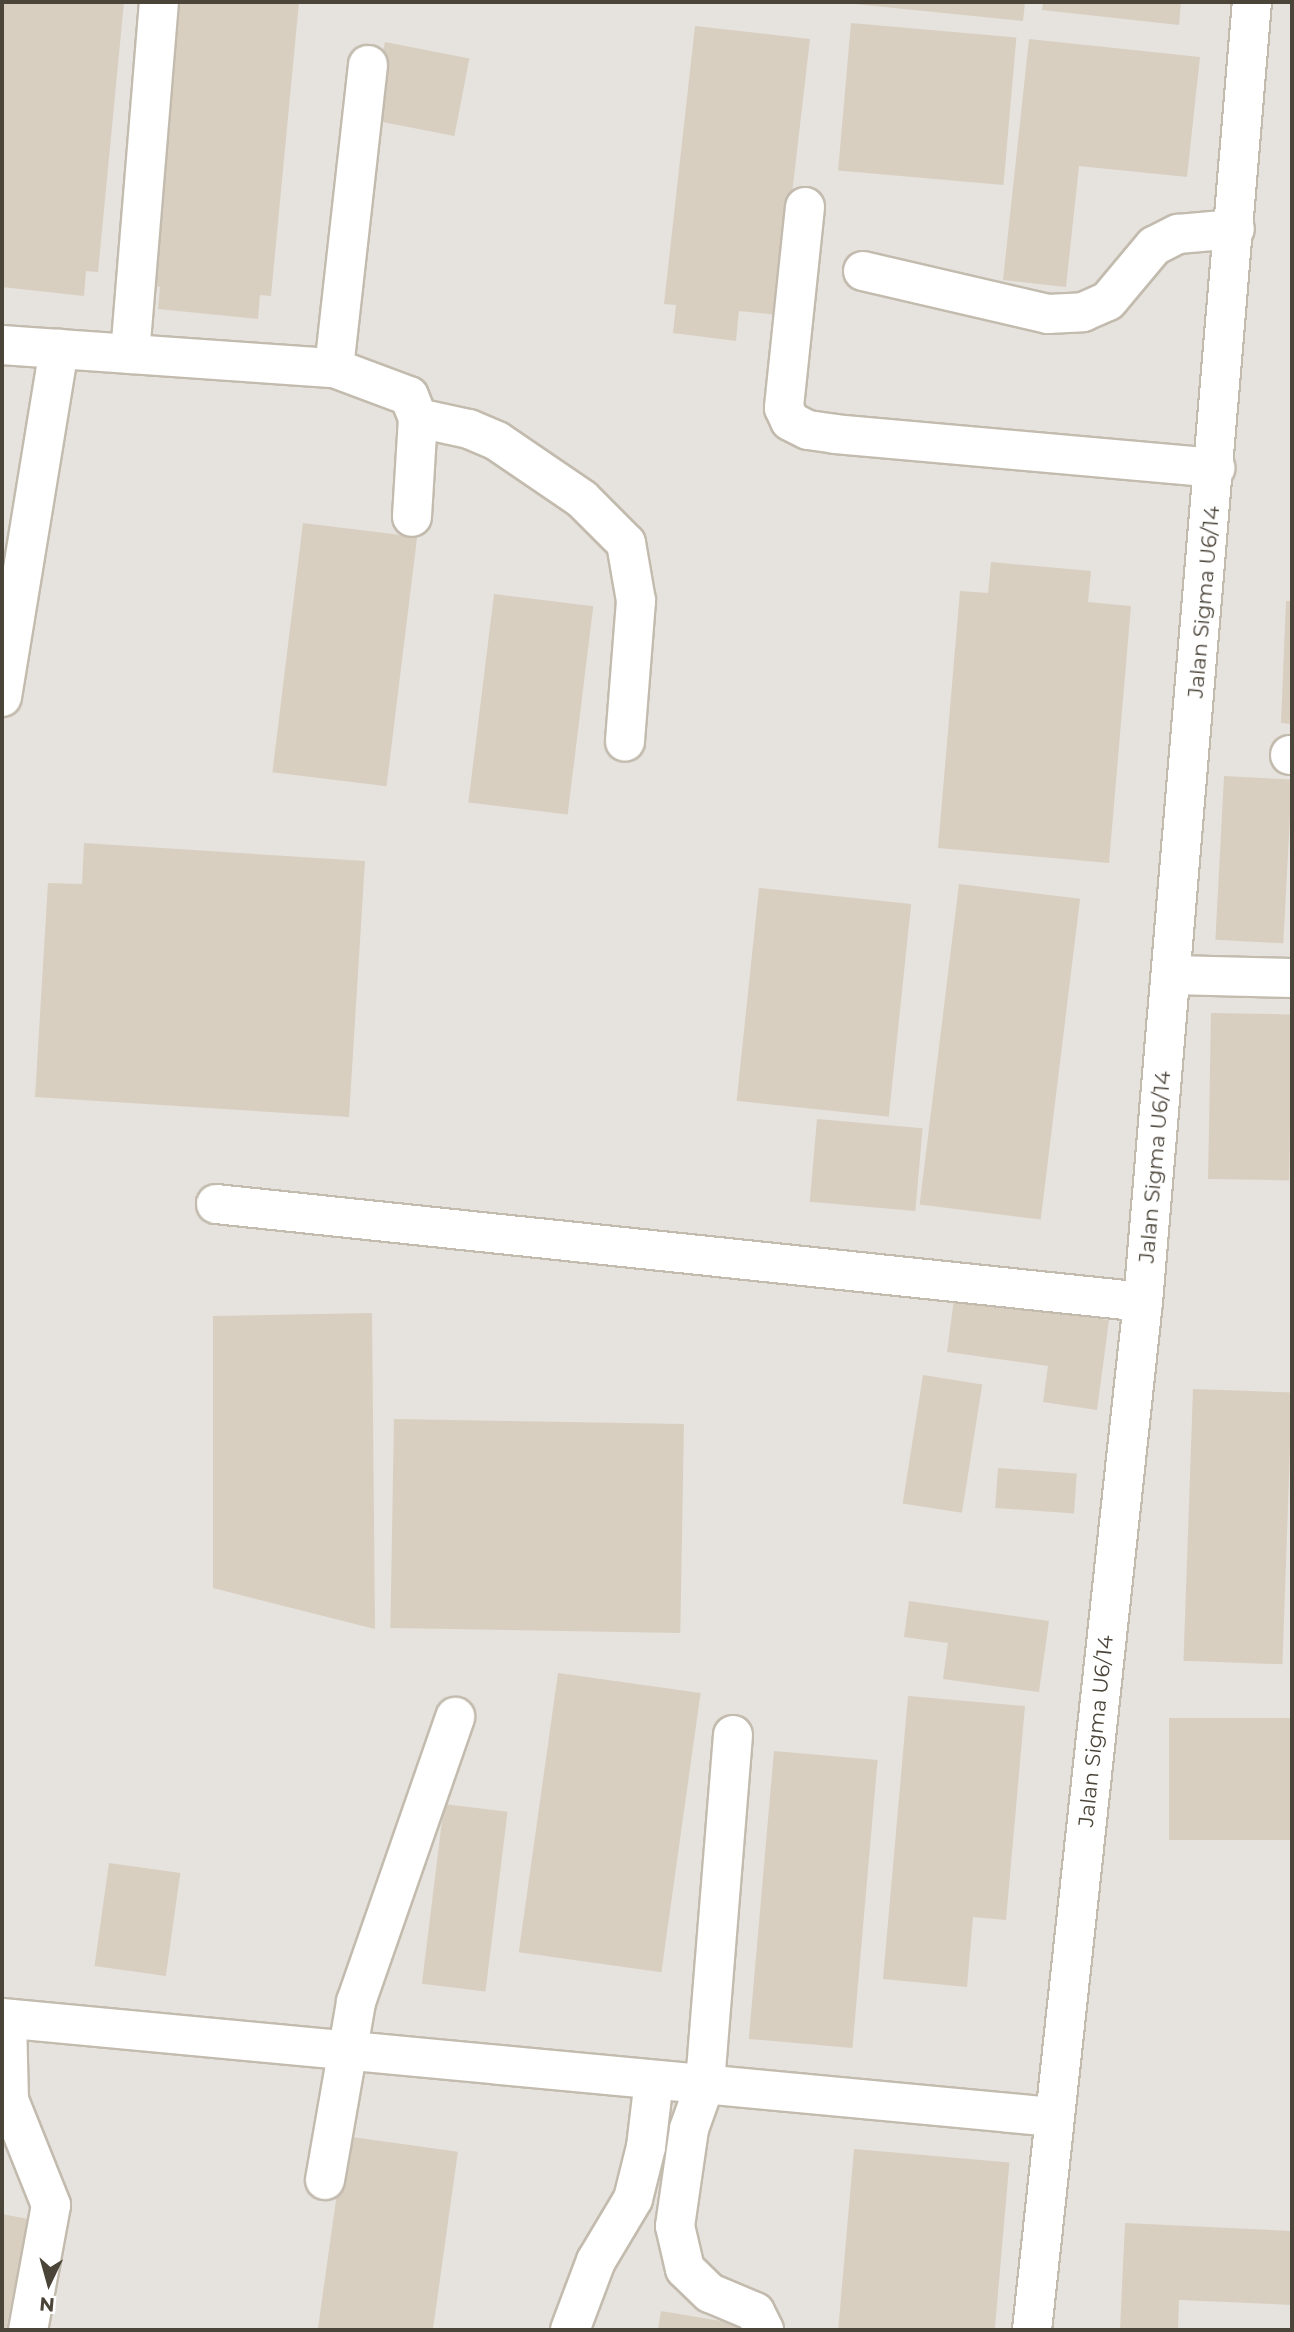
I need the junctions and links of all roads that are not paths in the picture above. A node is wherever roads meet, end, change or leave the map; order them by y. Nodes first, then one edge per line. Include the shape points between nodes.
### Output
1 (159, 2) edge
2 (1252, 2) edge
3 (368, 65) dead end
4 (805, 207) dead end
5 (1235, 229) junction
6 (863, 271) dead end
7 (2, 345) edge
8 (59, 349) junction
9 (130, 354) junction
10 (334, 368) junction
11 (418, 418) junction
12 (1215, 468) junction
13 (412, 517) dead end
14 (2, 697) edge
15 (625, 742) dead end
16 (1172, 975) junction
17 (1292, 978) edge
18 (216, 1203) dead end
19 (1143, 1302) junction
20 (455, 1717) dead end
21 (733, 1735) dead end
22 (5, 2019) edge
23 (350, 2051) junction
24 (654, 2080) junction
25 (705, 2084) junction
26 (1054, 2118) junction
27 (325, 2180) dead end
28 (28, 2330) edge
29 (570, 2330) edge
30 (764, 2330) edge
31 (1032, 2330) edge

1 - 9 street
2 - 5 street, Jalan Sigma U6/14
3 - 10 street
4 - 12 street via 784,408 790,421 808,430 835,434
5 - 6 street via 1178,234 1154,246 1108,301 1083,312 1048,314
5 - 12 street, Jalan Sigma U6/14
7 - 8 street
8 - 9 street
8 - 14 street
9 - 10 street
10 - 11 street via 409,396
11 - 13 street
11 - 15 street via 469,429 497,441 582,499 626,543 636,601
12 - 16 street, Jalan Sigma U6/14
16 - 17 street
16 - 19 street, Jalan Sigma U6/14
18 - 19 street
19 - 26 street, Jalan Sigma U6/14
20 - 23 street via 356,2002
21 - 25 street
22 - 23 street
22 - 28 street via 9,2100 51,2205
23 - 24 street
23 - 27 street
24 - 25 street
24 - 29 street via 646,2147 633,2199 596,2261
25 - 26 street
25 - 30 street via 689,2129 675,2225 685,2269 710,2293 755,2312
26 - 31 street, Jalan Sigma U6/14

